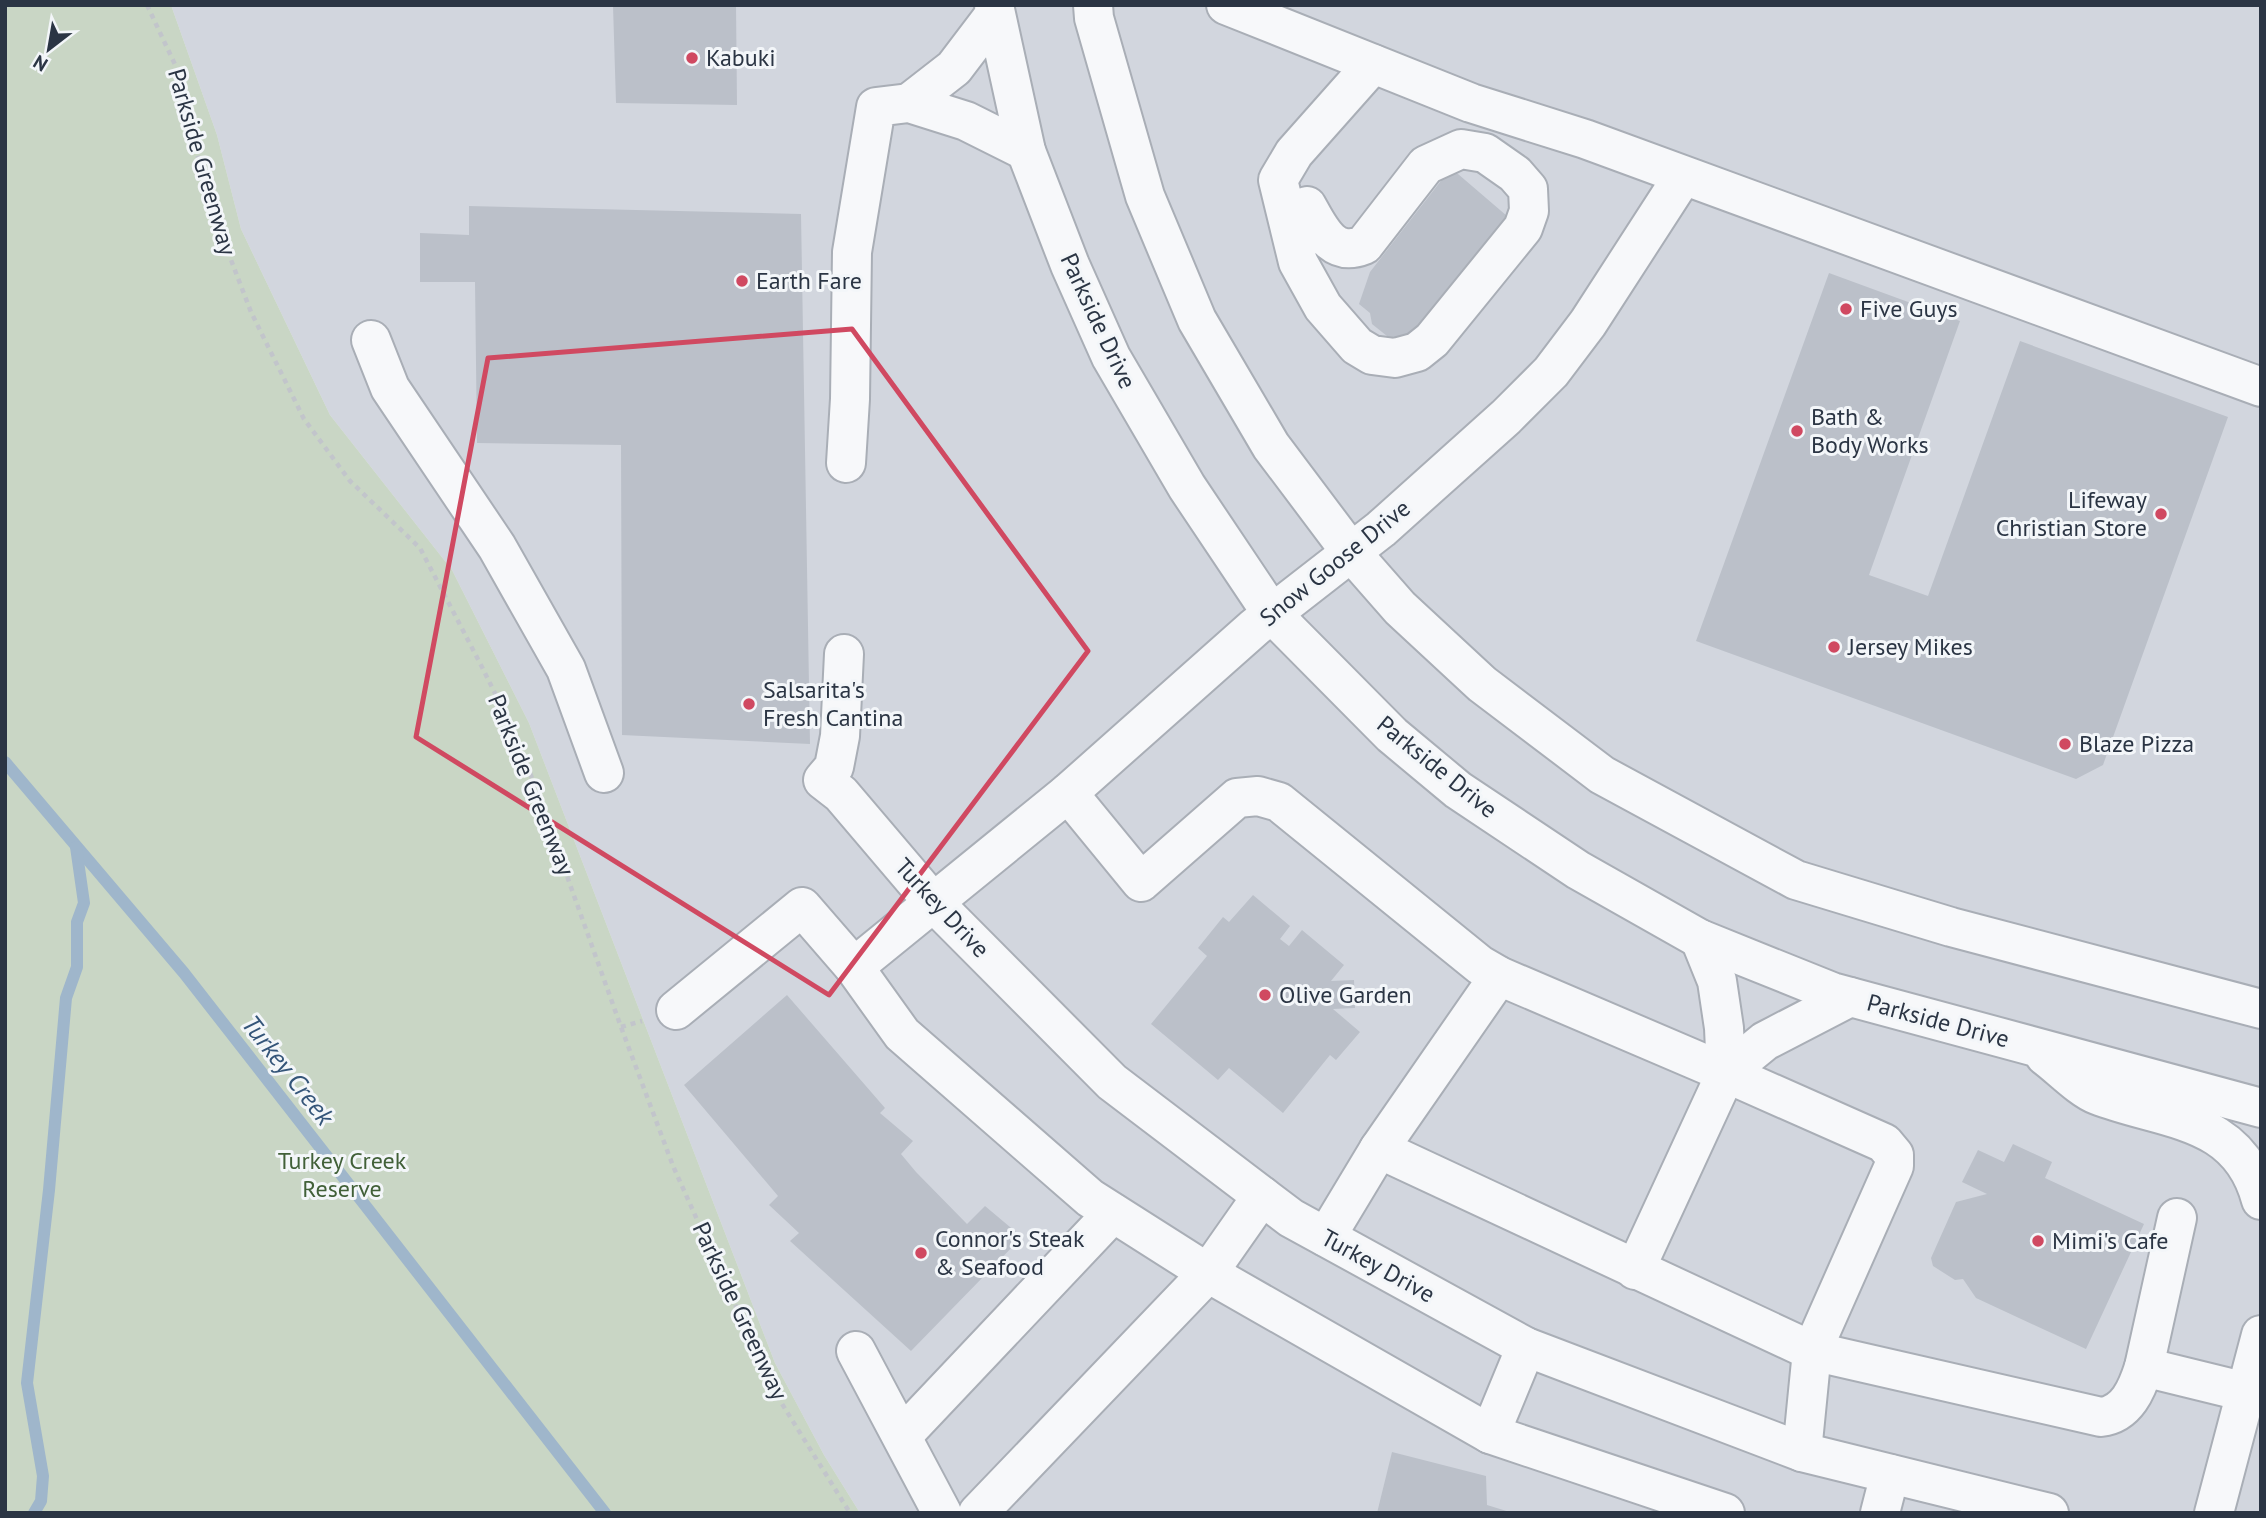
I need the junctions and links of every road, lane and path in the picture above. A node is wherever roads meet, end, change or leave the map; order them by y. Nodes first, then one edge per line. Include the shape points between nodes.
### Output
1 (147, 5) edge
2 (1093, 5) edge
3 (1226, 5) edge
4 (995, 10) edge
5 (1373, 64) junction
6 (892, 105) junction
7 (1026, 151) junction
8 (1683, 176) junction
9 (1307, 206) dead end
10 (371, 340) dead end
11 (2261, 387) edge
12 (846, 463) dead end
13 (1350, 551) junction
14 (1272, 614) junction
15 (844, 654) dead end
16 (604, 773) dead end
17 (1068, 793) junction
18 (932, 901) junction
19 (1700, 939) junction
20 (854, 967) junction
21 (1499, 976) junction
22 (1850, 997) junction
23 (2261, 1009) edge
24 (676, 1010) dead end
25 (2033, 1046) junction
26 (1726, 1073) junction
27 (2261, 1108) edge
28 (1379, 1149) junction
29 (1262, 1196) junction
30 (2261, 1200) edge
31 (1113, 1213) junction
32 (2178, 1218) dead end
33 (1326, 1237) junction
34 (1635, 1270) junction
35 (1208, 1273) junction
36 (2261, 1335) edge
37 (1527, 1347) junction
38 (856, 1351) dead end
39 (1812, 1351) junction
40 (2144, 1367) junction
41 (2249, 1410) edge
42 (1490, 1434) junction
43 (902, 1436) junction
44 (1802, 1452) junction
45 (1890, 1474) junction
46 (849, 1513) edge
47 (942, 1513) edge
48 (978, 1513) edge
49 (1725, 1513) edge
50 (1880, 1513) edge
51 (2049, 1513) edge
52 (2214, 1513) edge

1 - 46 path, Parkside Greenway via 179,74 213,213 250,312 304,419 350,481 420,548 487,678 519,743 673,1166 774,1391
2 - 13 street via 1145,196 1197,320 1271,446
3 - 5 street
4 - 6 street via 954,68
4 - 7 street, Parkside Drive
5 - 8 street
5 - 9 street via 1294,153 1278,180 1298,261 1322,307 1357,346 1372,355 1395,358 1417,352 1432,340 1523,228 1529,211 1528,189 1485,153 1461,149 1426,165 1364,245 1352,250 1323,235
6 - 7 street via 966,121
6 - 12 street via 852,253
7 - 14 street, Parkside Drive via 1111,357 1187,488
8 - 11 street
8 - 13 street, Snow Goose Drive via 1551,372 1381,529
10 - 16 street via 390,388 498,547 566,670
13 - 14 street, Snow Goose Drive
13 - 23 street via 1400,608 1482,684 1602,775 1796,880 1951,927
14 - 17 street, Snow Goose Drive
14 - 19 street, Parkside Drive via 1392,734 1458,790 1578,870
15 - 18 street, Turkey Drive via 834,767 820,780
17 - 18 street, Snow Goose Drive
17 - 21 street via 1141,882 1237,798 1258,796 1279,802
18 - 20 street, Snow Goose Drive
18 - 29 street, Turkey Drive via 1112,1082
19 - 22 street, Parkside Drive
19 - 26 street via 1717,981
20 - 24 street via 802,907
20 - 31 street via 902,1034
21 - 26 street
21 - 28 street
22 - 25 street, Parkside Drive
22 - 26 street via 1765,1041
25 - 27 street, Parkside Drive
25 - 30 street via 2094,1094 2199,1125 2225,1141 2239,1155
26 - 34 street
26 - 39 street via 1884,1143 1895,1155
28 - 33 street
28 - 34 street
29 - 33 street, Turkey Drive via 1291,1219
29 - 35 street
31 - 35 street
31 - 43 street
32 - 40 street
33 - 37 street, Turkey Drive
34 - 39 street
35 - 42 street
35 - 48 street
36 - 41 street
37 - 42 street
37 - 44 street, Turkey Drive
38 - 43 street
39 - 40 street via 2101,1417 2126,1403
39 - 44 street
40 - 41 street
41 - 52 street
42 - 49 street
43 - 47 street
44 - 45 street, Turkey Drive
45 - 50 street
45 - 51 street, Turkey Drive

